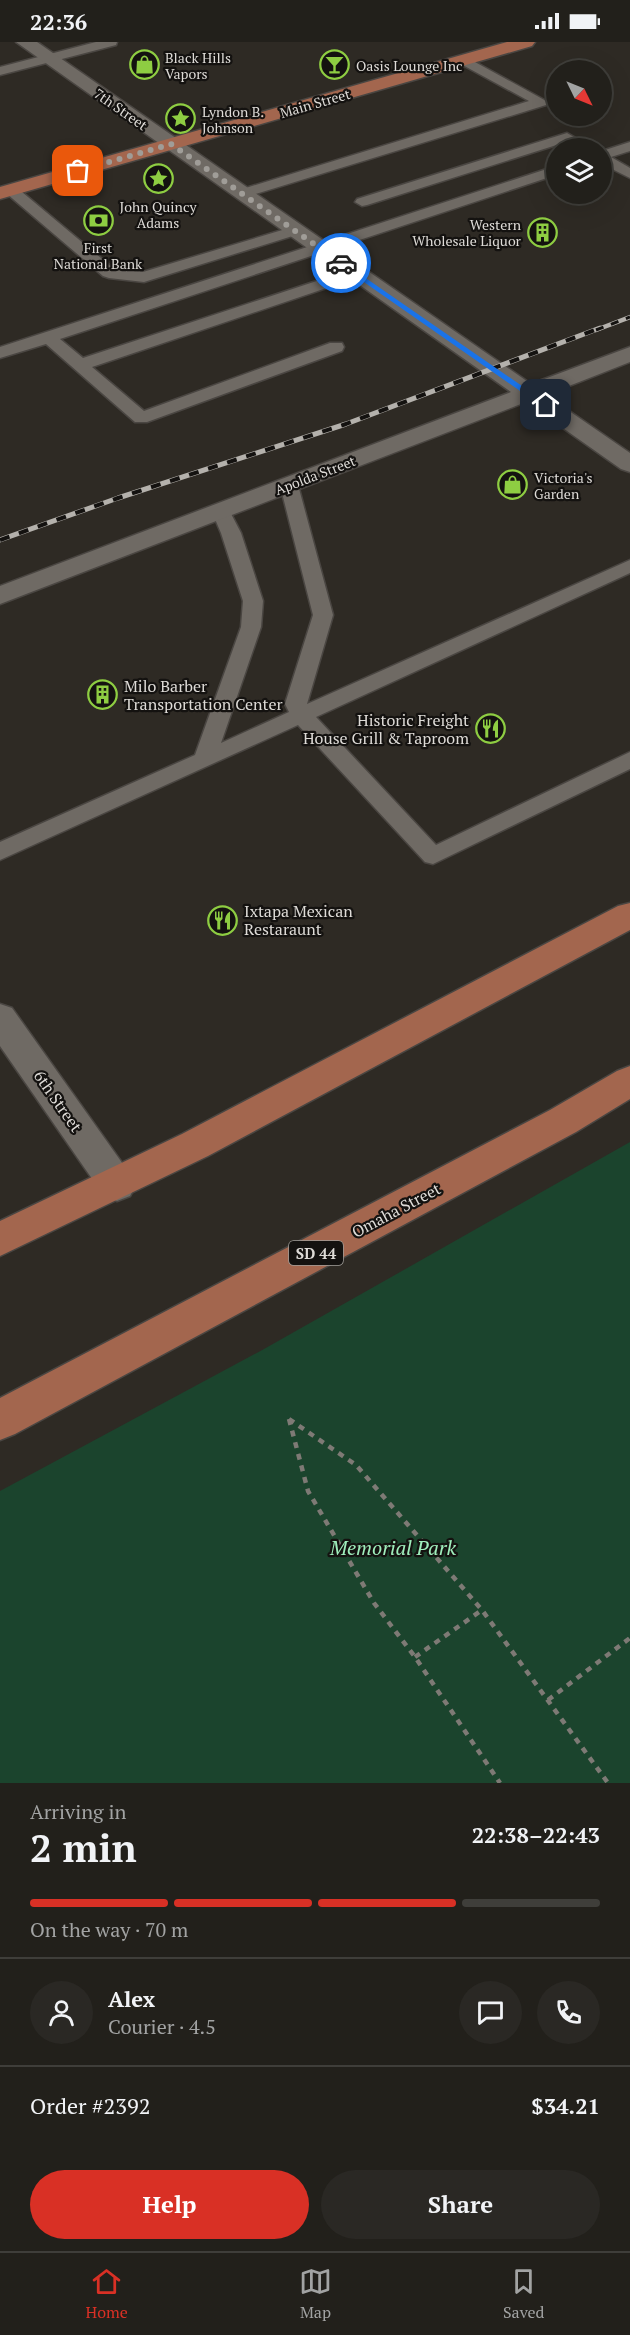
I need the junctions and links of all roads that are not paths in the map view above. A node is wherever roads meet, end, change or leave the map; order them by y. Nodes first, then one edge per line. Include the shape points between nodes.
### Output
1 (25, 42) edge
2 (111, 42) edge
3 (526, 42) edge
4 (48, 58) junction
5 (464, 60) junction
6 (0, 71) edge
7 (171, 144) junction
8 (546, 144) edge
9 (630, 147) edge
10 (612, 153) edge
11 (612, 163) edge
12 (546, 173) edge
13 (630, 174) edge
14 (6, 192) edge
15 (241, 194) junction
16 (362, 202) dead end
17 (294, 231) junction
18 (318, 248) junction
19 (356, 273) junction
20 (48, 337) junction
21 (336, 347) dead end
22 (0, 353) edge
23 (630, 354) edge
24 (80, 365) junction
25 (529, 393) junction
26 (630, 464) edge
27 (289, 485) junction
28 (221, 512) junction
29 (630, 566) edge
30 (0, 597) edge
31 (301, 715) junction
32 (204, 759) junction
33 (630, 760) edge
34 (0, 852) edge
35 (630, 915) edge
36 (0, 1018) edge
37 (630, 1081) edge
38 (117, 1185) junction
39 (0, 1239) edge
40 (0, 1420) edge

1 - 4 street, 7th Street
2 - 4 lane
3 - 5 main road, Main Street
4 - 6 lane
4 - 7 street, 7th Street
5 - 7 main road, Main Street
5 - 15 lane via 541,102
7 - 14 main road, Main Street
7 - 15 street, 7th Street
8 - 16 lane
9 - 10 lane
11 - 13 lane
12 - 18 lane
14 - 17 lane via 109,273 144,277
15 - 17 street, 7th Street
17 - 18 street, 7th Street
18 - 19 street, 7th Street
18 - 20 lane
19 - 24 lane
19 - 25 street, 7th Street
20 - 22 lane
20 - 24 lane
21 - 24 lane via 141,417
23 - 25 street, Apolda Street
25 - 26 street, 7th Street
25 - 27 street, Apolda Street
27 - 28 street, Apolda Street
27 - 31 lane via 323,615 296,704
28 - 30 street, Apolda Street
28 - 32 lane via 246,578 253,609 251,627
29 - 31 lane
31 - 32 lane
31 - 33 lane via 433,856
32 - 34 lane
35 - 38 main road
36 - 38 street, 6th Street
37 - 40 main road, Omaha Street / SD 44 via 563,1121
38 - 39 main road

